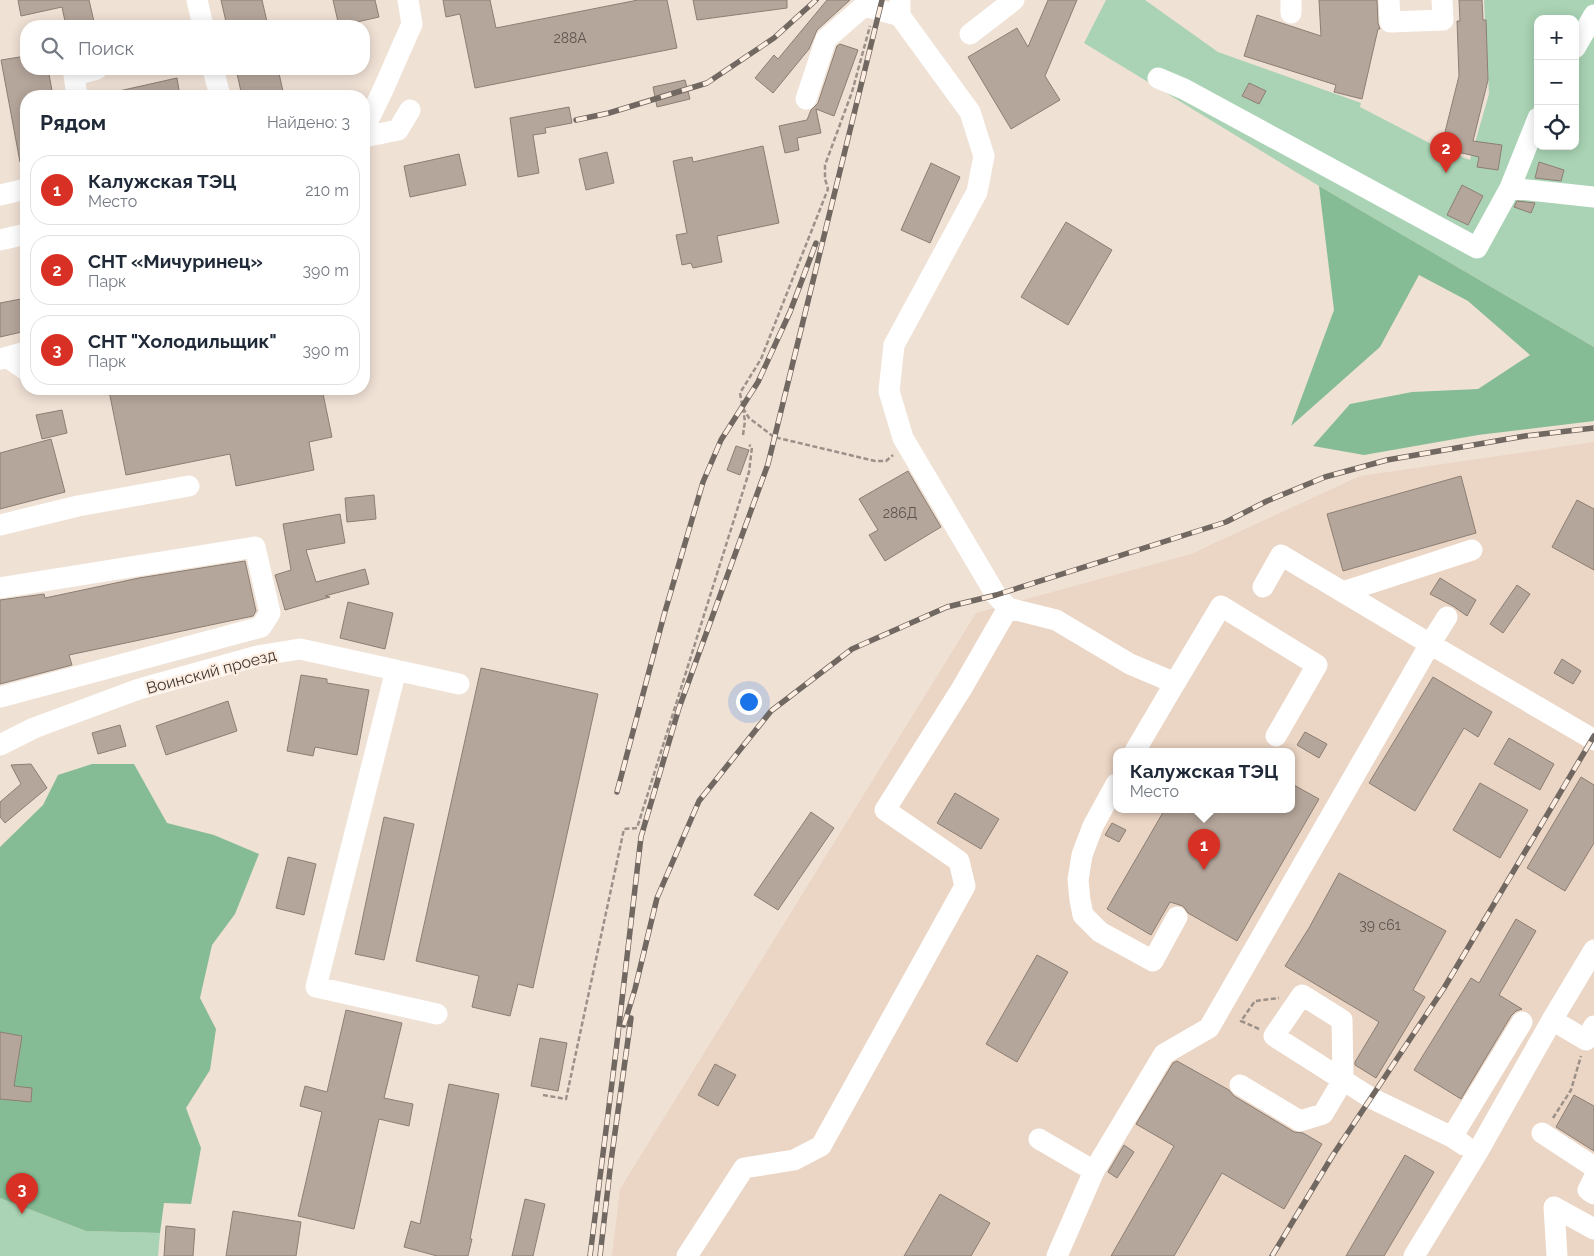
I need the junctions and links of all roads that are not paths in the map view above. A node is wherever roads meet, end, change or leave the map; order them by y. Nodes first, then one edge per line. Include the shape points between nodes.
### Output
1 (197, 0) edge
2 (408, 0) edge
3 (1014, 0) edge
4 (1388, 0) edge
5 (1442, 0) edge
6 (900, 8) edge
7 (1594, 15) edge
8 (202, 20) edge
9 (970, 34) dead end
10 (1579, 41) edge
11 (74, 75) edge
12 (215, 75) edge
13 (1158, 78) dead end
14 (76, 90) edge
15 (218, 90) edge
16 (373, 95) edge
17 (806, 99) dead end
18 (410, 110) dead end
19 (1534, 128) edge
20 (370, 136) edge
21 (1510, 188) junction
22 (20, 190) edge
23 (0, 195) edge
24 (1594, 197) edge
25 (20, 235) edge
26 (0, 240) edge
27 (189, 486) dead end
28 (0, 525) edge
29 (1472, 550) dead end
30 (1263, 586) dead end
31 (0, 588) edge
32 (1343, 592) junction
33 (1008, 608) junction
34 (1447, 616) dead end
35 (1430, 644) junction
36 (396, 670) junction
37 (1175, 683) junction
38 (459, 684) dead end
39 (0, 697) edge
40 (1276, 736) dead end
41 (1594, 740) edge
42 (0, 745) edge
43 (1137, 748) edge
44 (1113, 789) edge
45 (1177, 917) dead end
46 (1594, 950) edge
47 (437, 1014) dead end
48 (1552, 1020) junction
49 (1522, 1022) dead end
50 (1590, 1033) edge
51 (1344, 1080) junction
52 (1240, 1084) dead end
53 (1542, 1133) road end
54 (1452, 1137) junction
55 (1040, 1139) dead end
56 (1477, 1153) junction
57 (1594, 1167) edge
58 (1094, 1171) junction
59 (1594, 1178) edge
60 (1594, 1194) edge
61 (1594, 1229) edge
62 (687, 1256) edge
63 (1057, 1256) edge
64 (1414, 1256) edge
65 (1557, 1256) edge

1 - 8 street
2 - 16 street via 412,24
3 - 9 street
4 - 5 street via 1390,22 1443,20
6 - 17 street via 874,10 864,6 826,40
6 - 33 street via 970,112 984,156 977,192 894,345 889,391 903,438 996,595
7 - 10 street
11 - 14 street
12 - 15 street
13 - 21 street via 1184,89 1477,248
18 - 20 street via 398,130
19 - 21 street
21 - 24 street
22 - 23 street
25 - 26 street
27 - 28 street via 78,506
29 - 32 street
30 - 32 street via 1281,555
31 - 39 street via 255,547 270,614 261,627
32 - 35 street
33 - 37 street via 1056,620 1130,664
33 - 62 street via 885,810 958,860 965,886 821,1146 794,1160 744,1168
34 - 35 street
35 - 41 street
35 - 58 street via 1209,1028 1164,1054
36 - 38 street, Воинский проезд
36 - 42 street, Воинский проезд via 300,650 257,656 139,689 34,728
36 - 47 street via 316,987
37 - 40 street via 1220,606 1316,665
37 - 43 street
44 - 45 street via 1082,855 1078,880 1083,915 1100,932 1153,961
46 - 48 street
48 - 50 street
48 - 56 street
49 - 54 street
51 - 51 street via 1342,1020 1302,995 1274,1036
51 - 52 street via 1323,1114 1300,1121
51 - 54 street via 1371,1098
53 - 57 street
54 - 56 street
55 - 58 street
56 - 64 street
58 - 63 street
59 - 60 street via 1588,1190
61 - 65 street via 1554,1207

